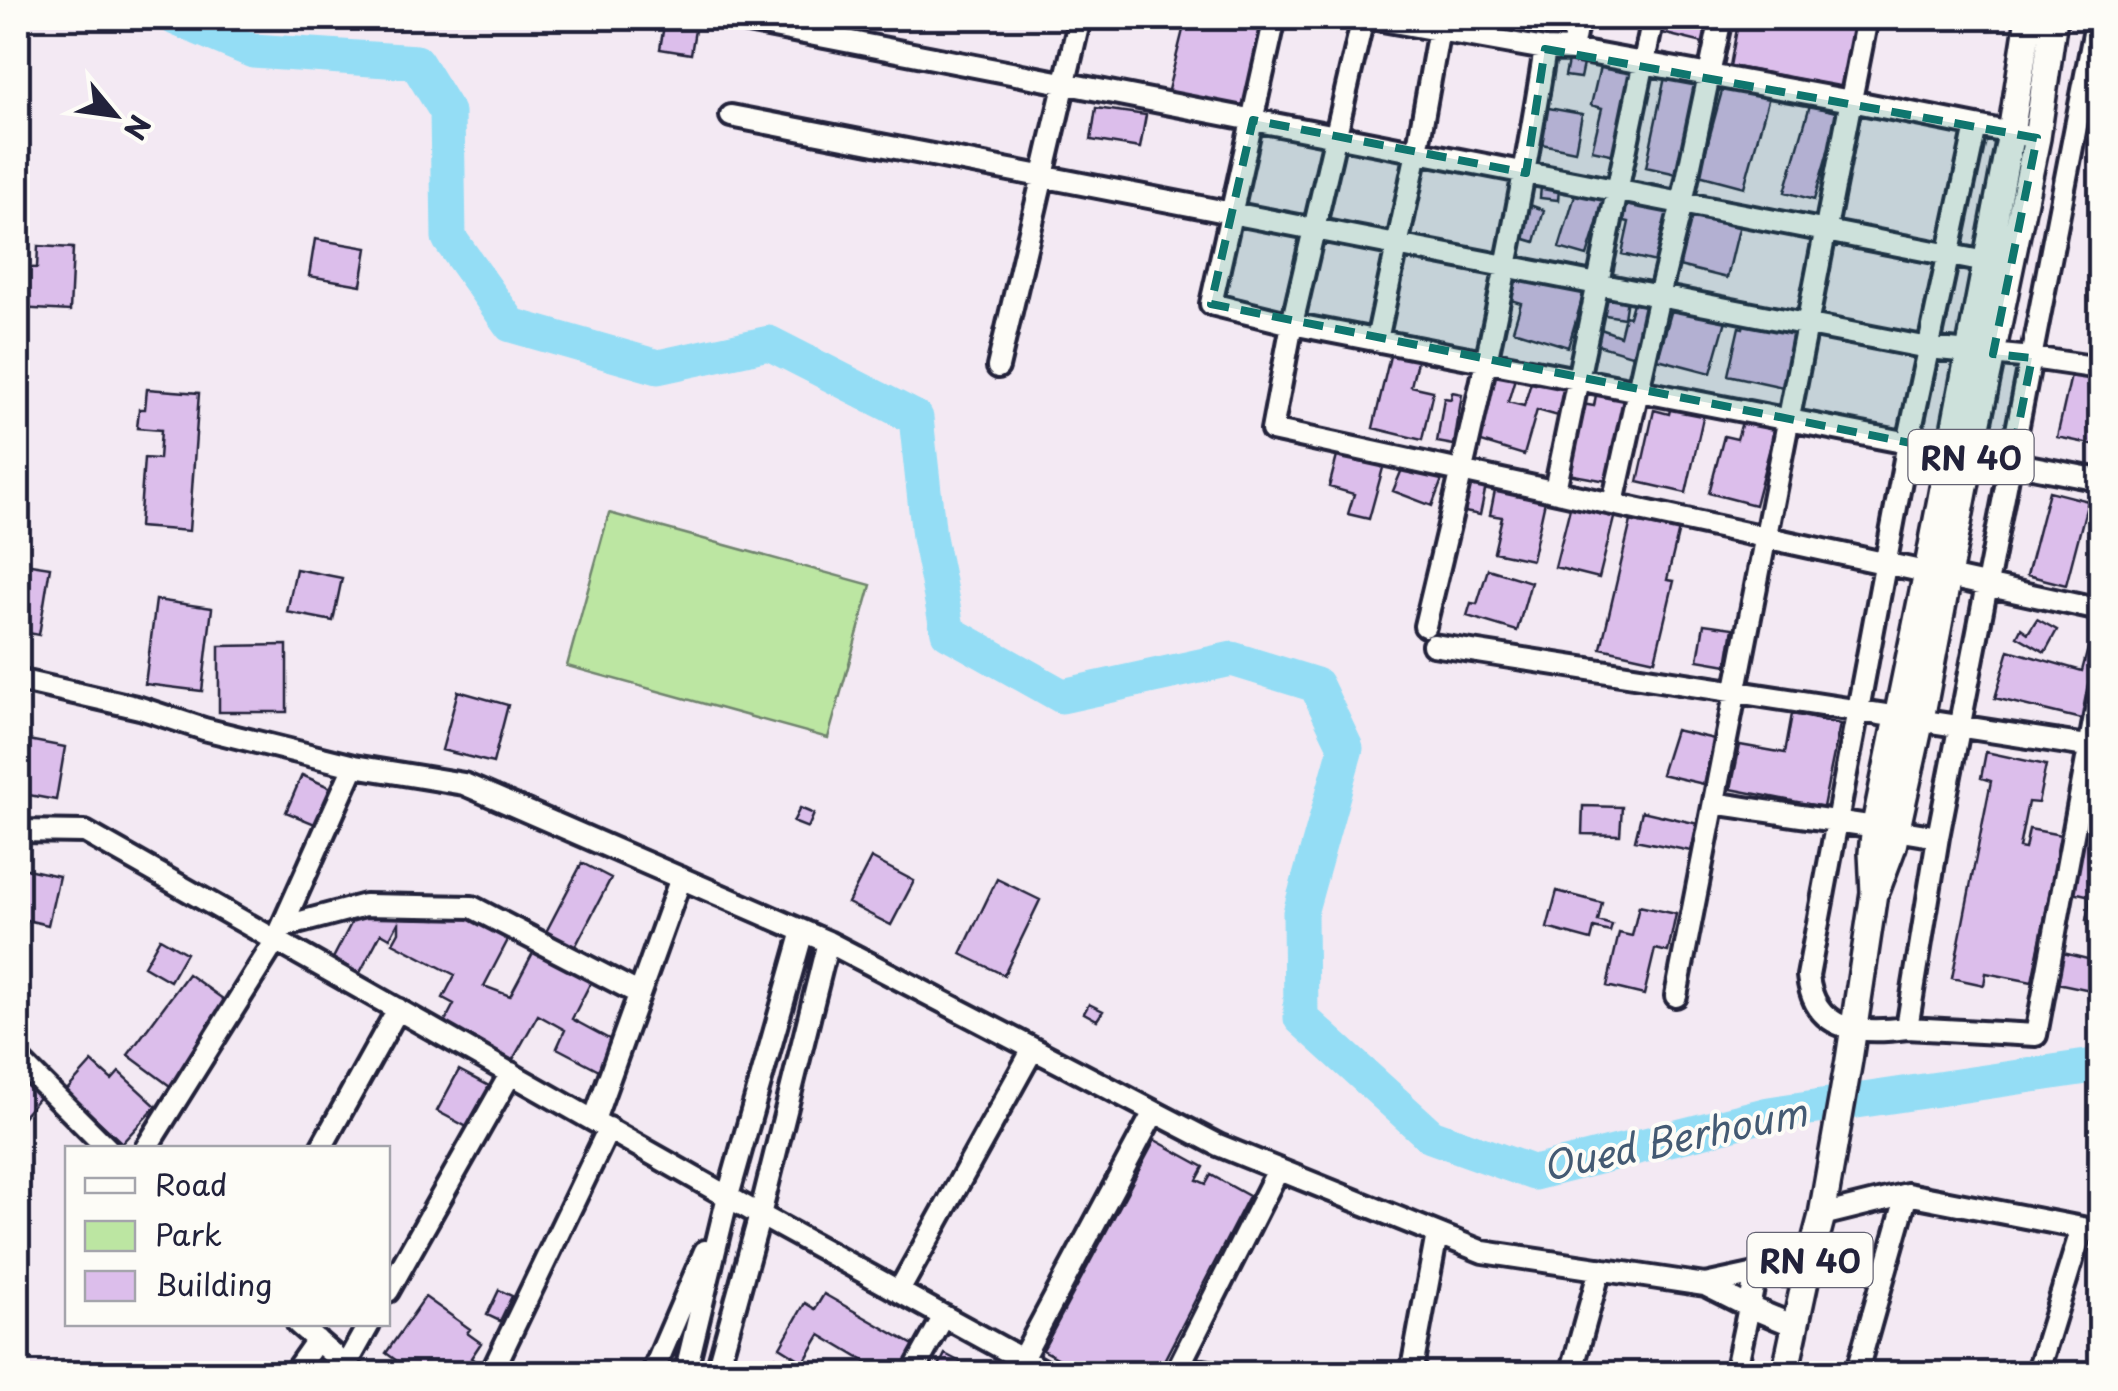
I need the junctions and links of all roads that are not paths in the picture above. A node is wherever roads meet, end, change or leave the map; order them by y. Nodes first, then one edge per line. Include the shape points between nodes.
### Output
1 (726, 18) edge
2 (1080, 18) edge
3 (1275, 18) edge
4 (1367, 18) edge
5 (1578, 18) edge
6 (1653, 18) edge
7 (1721, 18) edge
8 (1867, 18) edge
9 (2029, 18) edge
10 (2054, 18) edge
11 (2097, 18) edge
12 (1439, 29) junction
13 (1545, 49) junction
14 (1572, 50) junction
15 (1643, 65) junction
16 (1708, 76) junction
17 (1064, 83) junction
18 (1851, 101) junction
19 (731, 116) dead end
20 (1253, 120) junction
21 (1976, 126) junction
22 (2011, 133) junction
23 (1336, 136) junction
24 (2037, 138) junction
25 (1417, 152) junction
26 (1526, 173) junction
27 (1042, 177) junction
28 (1616, 190) junction
29 (1682, 203) junction
30 (1234, 212) junction
31 (1314, 229) junction
32 (1826, 231) junction
33 (1398, 245) junction
34 (1949, 255) junction
35 (1986, 262) junction
36 (1505, 266) junction
37 (1598, 284) junction
38 (1659, 296) junction
39 (1292, 324) junction
40 (1807, 324) junction
41 (1377, 340) junction
42 (1928, 348) junction
43 (1981, 353) junction
44 (2032, 358) junction
45 (1485, 361) junction
46 (998, 367) dead end
47 (2100, 368) edge
48 (1578, 379) junction
49 (1638, 390) junction
50 (1789, 420) junction
51 (1908, 443) junction
52 (1960, 453) junction
53 (2011, 462) junction
54 (1463, 470) junction
55 (2100, 480) edge
56 (1555, 490) junction
57 (1613, 503) junction
58 (1766, 536) junction
59 (1886, 562) junction
60 (1938, 574) junction
61 (1988, 585) junction
62 (2100, 610) edge
63 (18, 680) edge
64 (2100, 689) edge
65 (1736, 690) junction
66 (1857, 710) junction
67 (1909, 717) junction
68 (1960, 725) junction
69 (2095, 747) edge
70 (354, 766) junction
71 (1714, 803) junction
72 (1836, 822) junction
73 (1886, 828) junction
74 (18, 831) edge
75 (1938, 837) junction
76 (681, 878) junction
77 (803, 931) junction
78 (279, 934) junction
79 (828, 942) junction
80 (638, 994) junction
81 (1676, 996) dead end
82 (398, 1009) junction
83 (1907, 1028) junction
84 (1854, 1029) junction
85 (1032, 1049) junction
86 (18, 1059) edge
87 (511, 1073) junction
88 (1154, 1112) junction
89 (601, 1124) junction
90 (105, 1146) edge
91 (147, 1146) edge
92 (322, 1146) edge
93 (1278, 1170) junction
94 (1907, 1194) junction
95 (728, 1196) junction
96 (760, 1214) junction
97 (1822, 1216) junction
98 (2091, 1230) edge
99 (1437, 1234) junction
100 (1600, 1269) junction
101 (1756, 1274) junction
102 (1806, 1276) junction
103 (1706, 1285) junction
104 (390, 1288) edge
105 (899, 1291) junction
106 (1749, 1307) junction
107 (944, 1316) junction
108 (300, 1326) edge
109 (368, 1326) edge
110 (1795, 1326) junction
111 (317, 1340) junction
112 (1022, 1359) junction
113 (351, 1369) edge
114 (1177, 1370) edge
115 (293, 1374) edge
116 (491, 1374) edge
117 (652, 1374) edge
118 (684, 1374) edge
119 (716, 1374) edge
120 (912, 1374) edge
121 (1049, 1374) edge
122 (1222, 1374) edge
123 (1411, 1374) edge
124 (1572, 1374) edge
125 (1734, 1374) edge
126 (1785, 1374) edge
127 (1856, 1374) edge
128 (2037, 1374) edge

1 - 17 street
2 - 17 street
3 - 20 street
4 - 12 street
4 - 23 street
5 - 14 street
6 - 15 street
7 - 16 street
8 - 18 street
9 - 22 main road, RN 40
10 - 24 main road, RN 40
11 - 44 street
12 - 13 street
12 - 25 street
13 - 14 street
13 - 26 street
14 - 15 street
15 - 16 street
15 - 28 street
16 - 18 street
16 - 29 street
17 - 20 street
17 - 27 street
18 - 21 street
18 - 32 street
19 - 27 street
20 - 23 street
20 - 30 street
21 - 22 street
21 - 34 street
22 - 24 street
22 - 35 main road, RN 40
23 - 25 street
23 - 31 street
24 - 43 main road, RN 40
25 - 26 street
25 - 33 street
26 - 28 street
26 - 36 street
27 - 30 street
27 - 46 street
28 - 29 street
28 - 37 street
29 - 32 street
29 - 38 street
30 - 31 street
30 - 39 street via 1212,304
31 - 33 street
31 - 39 street
32 - 34 street
32 - 40 street
33 - 36 street
33 - 41 street
34 - 35 street
34 - 42 street
35 - 43 main road, RN 40
36 - 37 street
36 - 45 street
37 - 38 street
37 - 48 street
38 - 40 street
38 - 49 street
39 - 41 street
39 - 54 street via 1272,430
40 - 42 street
40 - 50 street
41 - 45 street
42 - 43 street
42 - 51 street
43 - 44 street
43 - 52 main road, RN 40
44 - 47 street
44 - 53 street
45 - 48 street
45 - 54 street
48 - 49 street
48 - 56 street
49 - 50 street
49 - 57 street
50 - 51 street
50 - 58 street
51 - 52 street
51 - 59 street
52 - 53 street
52 - 60 main road, RN 40
53 - 55 street
53 - 61 street
54 - 56 street
54 - 65 street via 1429,636
56 - 57 street
57 - 58 street
58 - 59 street
58 - 65 street
59 - 60 street
59 - 66 street
60 - 61 street
60 - 67 main road, RN 40
61 - 62 street
61 - 68 street
63 - 70 street
64 - 69 street
65 - 66 street
65 - 71 street
66 - 67 street
66 - 72 street
67 - 68 street
67 - 73 main road, RN 40
68 - 69 street
68 - 75 street
69 - 83 street via 2036,1035
70 - 76 street via 464,784
70 - 78 street
71 - 72 street
71 - 81 street
72 - 73 street
72 - 84 street via 1808,976 1821,1012
73 - 75 street
73 - 84 main road, RN 40 via 1888,862 1874,893
74 - 78 street via 86,832
75 - 83 street
76 - 77 street
76 - 80 street
77 - 79 street
77 - 95 street
78 - 80 street via 365,905 472,907
78 - 82 street
78 - 91 street
79 - 85 street
79 - 96 street
80 - 89 street
82 - 87 street
82 - 92 street
83 - 84 street
84 - 97 main road, RN 40
85 - 88 street
85 - 105 street
86 - 90 street
87 - 89 street
87 - 104 street
88 - 93 street
88 - 112 street
89 - 95 street
89 - 116 street
93 - 99 street
93 - 114 street
94 - 97 street
94 - 98 street
94 - 127 street
95 - 96 street
95 - 117 street
95 - 118 street
96 - 105 street
96 - 119 street
97 - 102 main road, RN 40
98 - 128 street
99 - 100 street via 1482,1252
99 - 123 street
100 - 103 street
100 - 124 street
101 - 102 street
101 - 103 street
101 - 106 street
102 - 110 main road, RN 40
103 - 106 street
105 - 107 street
106 - 110 street
106 - 125 street
107 - 112 street
107 - 120 street
108 - 111 street
109 - 113 street
110 - 126 main road, RN 40
111 - 113 street
111 - 115 street
112 - 121 street
114 - 122 street

